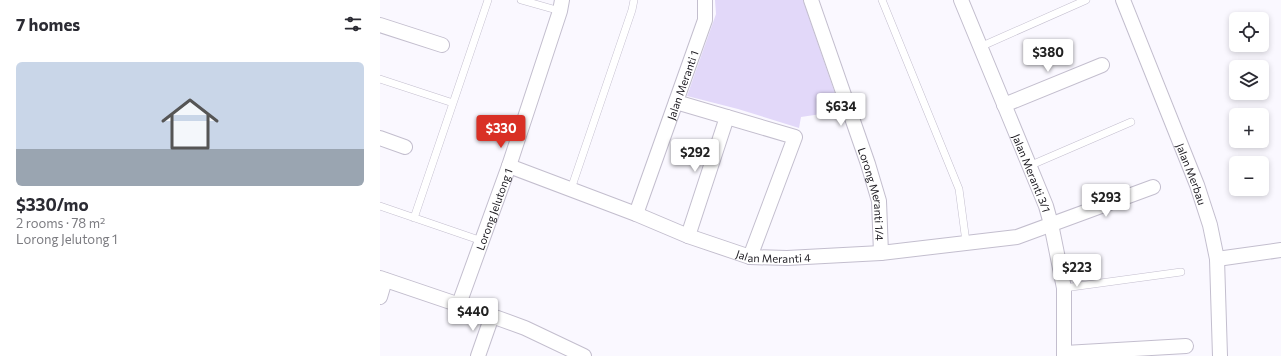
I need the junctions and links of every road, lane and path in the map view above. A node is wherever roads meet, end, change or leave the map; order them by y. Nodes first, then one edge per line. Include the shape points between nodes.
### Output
1 (488, 0) edge
2 (522, 0) edge
3 (634, 0) edge
4 (705, 0) edge
5 (811, 0) edge
6 (882, 0) edge
7 (961, 0) edge
8 (1086, 0) edge
9 (1123, 0) edge
10 (561, 5) edge
11 (380, 25) edge
12 (442, 45) dead end
13 (980, 47) junction
14 (1102, 65) dead end
15 (380, 79) edge
16 (676, 102) junction
17 (453, 103) junction
18 (1004, 105) junction
19 (727, 117) junction
20 (1131, 122) dead end
21 (380, 138) edge
22 (405, 147) dead end
23 (509, 166) junction
24 (1029, 166) junction
25 (1153, 187) dead end
26 (571, 189) junction
27 (380, 206) edge
28 (636, 214) junction
29 (414, 218) junction
30 (1051, 224) junction
31 (688, 236) junction
32 (482, 241) junction
33 (966, 242) junction
34 (1281, 250) edge
35 (880, 253) junction
36 (750, 257) junction
37 (1217, 260) junction
38 (1182, 272) dead end
39 (383, 279) edge
40 (1064, 288) junction
41 (380, 297) edge
42 (459, 304) junction
43 (492, 316) junction
44 (1186, 346) dead end
45 (581, 355) edge
46 (1064, 355) edge
47 (478, 356) edge
48 (1220, 356) edge

1 - 17 lane
2 - 10 lane
3 - 26 lane
4 - 16 street, Jalan Meranti 1 via 705,20
5 - 35 street, Lorong Meranti 1/4 via 879,201
6 - 33 lane via 959,189
7 - 13 street, Jalan Meranti 3/1
8 - 13 lane
9 - 37 street, Jalan Merbau via 1197,185 1210,225
10 - 23 street, Lorong Jelutong 1
11 - 12 street
13 - 18 street, Jalan Meranti 3/1
14 - 18 street
15 - 17 lane
16 - 19 street
16 - 28 street, Jalan Meranti 1
17 - 29 lane
18 - 24 street, Jalan Meranti 3/1
19 - 31 street
19 - 36 street via 795,137
20 - 24 lane
21 - 22 street
23 - 26 street, Jalan Meranti 4
23 - 32 street, Lorong Jelutong 1
24 - 30 street, Jalan Meranti 3/1
25 - 30 street, Jalan Meranti 4
26 - 28 street, Jalan Meranti 4
27 - 29 lane
28 - 31 street, Jalan Meranti 4
29 - 32 lane
30 - 33 street, Jalan Meranti 4 via 1017,237
30 - 40 street, Jalan Meranti 3/1
31 - 36 street, Jalan Meranti 4
32 - 42 street, Lorong Jelutong 1
33 - 35 street, Jalan Meranti 4
34 - 37 street
35 - 36 street, Jalan Meranti 4 via 787,258
37 - 48 street, Jalan Merbau
38 - 40 lane
39 - 41 street
39 - 42 street
40 - 46 street, Jalan Meranti 3/1
42 - 43 street
43 - 45 street via 525,328
43 - 47 street
44 - 46 street

